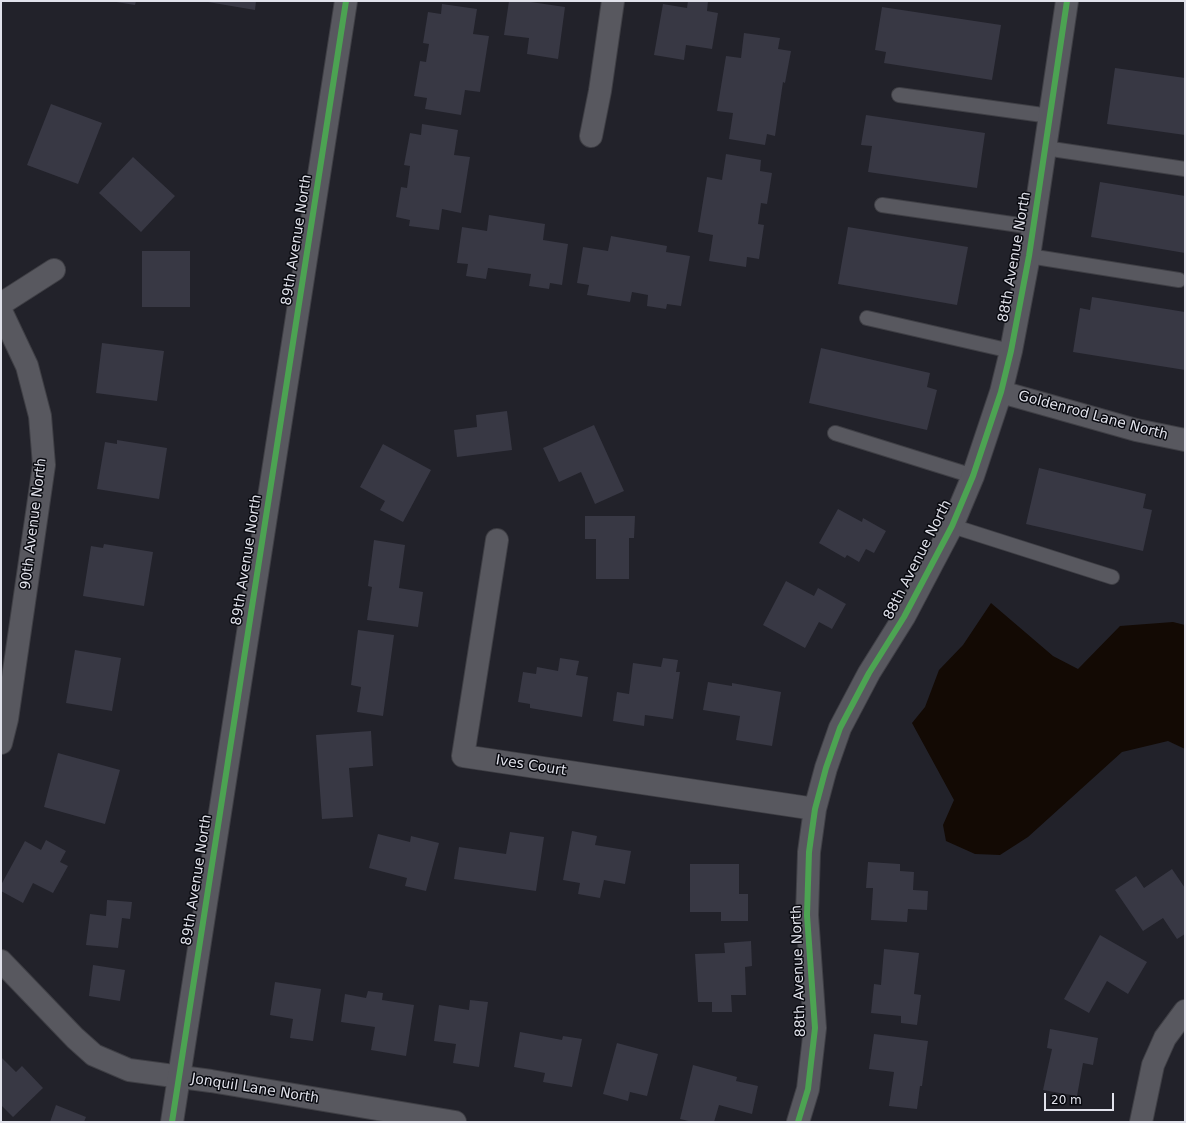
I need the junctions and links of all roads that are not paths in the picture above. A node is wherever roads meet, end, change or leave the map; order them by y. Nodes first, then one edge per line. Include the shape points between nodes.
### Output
1 (346, 1) edge
2 (613, 1) edge
3 (1067, 1) edge
4 (899, 95) dead end
5 (1050, 116) junction
6 (591, 136) dead end
7 (1045, 148) junction
8 (1185, 169) edge
9 (882, 205) dead end
10 (1033, 227) junction
11 (1029, 256) junction
12 (54, 270) dead end
13 (1179, 280) dead end
14 (1, 304) edge
15 (1, 311) edge
16 (867, 318) dead end
17 (1011, 351) junction
18 (1001, 392) junction
19 (835, 433) dead end
20 (1185, 440) edge
21 (973, 476) junction
22 (952, 526) junction
23 (497, 540) dead end
24 (1112, 577) dead end
25 (1, 743) edge
26 (815, 809) junction
27 (1, 961) edge
28 (1185, 1011) edge
29 (178, 1077) junction
30 (392, 1117) edge
31 (172, 1122) edge
32 (455, 1122) edge
33 (798, 1122) edge
34 (1141, 1122) edge

1 - 29 street, 89th Avenue North
2 - 6 street
3 - 5 street, 88th Avenue North
4 - 5 lane
5 - 7 street, 88th Avenue North
7 - 8 lane
7 - 10 street, 88th Avenue North
9 - 10 lane
10 - 11 street, 88th Avenue North
11 - 13 lane
11 - 17 street, 88th Avenue North
12 - 14 street
15 - 25 street, 90th Avenue North via 27,366 40,416 44,465 7,719
16 - 17 lane
17 - 18 street, 88th Avenue North
18 - 20 street, Goldenrod Lane North via 1136,430
18 - 21 street, 88th Avenue North
19 - 21 lane
21 - 22 street, 88th Avenue North
22 - 24 lane
22 - 26 street, 88th Avenue North via 904,617 869,673 840,728
23 - 26 street, Ives Court via 463,756
26 - 33 street, 88th Avenue North via 809,852 807,915 815,1028 808,1089
27 - 29 street, Jonquil Lane North via 94,1055 129,1070
28 - 34 street via 1165,1038 1153,1064
29 - 30 street, Jonquil Lane North via 211,1081
29 - 31 street, 89th Avenue North
30 - 32 street, Jonquil Lane North

